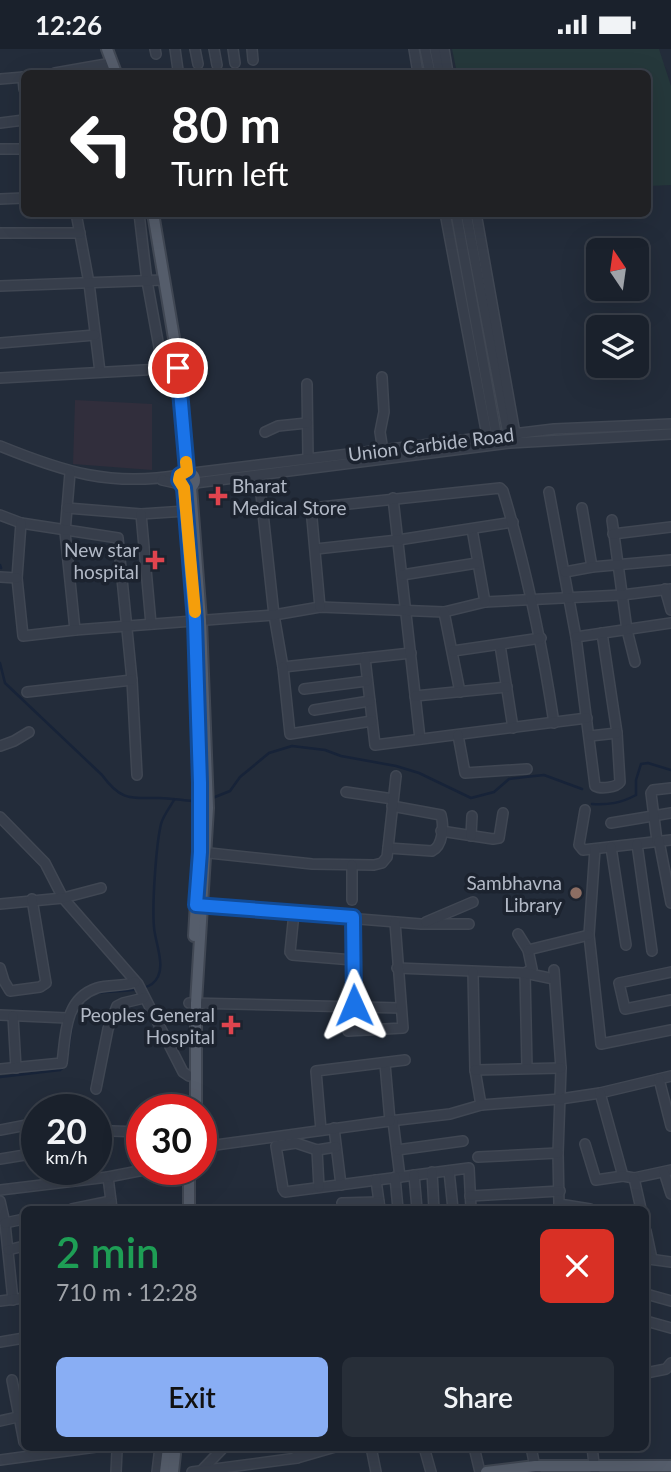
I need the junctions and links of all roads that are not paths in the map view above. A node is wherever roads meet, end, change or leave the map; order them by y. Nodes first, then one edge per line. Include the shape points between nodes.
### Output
1 (107, 49) edge
2 (175, 49) edge
3 (195, 49) edge
4 (214, 49) edge
5 (233, 49) edge
6 (252, 49) edge
7 (414, 49) edge
8 (425, 49) edge
9 (435, 49) edge
10 (444, 49) edge
11 (253, 60) dead end
12 (235, 63) dead end
13 (198, 64) dead end
14 (217, 65) dead end
15 (114, 68) edge
16 (178, 70) dead end
17 (418, 70) edge
18 (429, 70) edge
19 (439, 70) edge
20 (448, 70) edge
21 (21, 77) edge
22 (0, 79) edge
23 (21, 120) edge
24 (0, 123) edge
25 (0, 149) edge
26 (21, 149) edge
27 (21, 198) edge
28 (0, 199) edge
29 (77, 217) edge
30 (139, 217) edge
31 (154, 217) edge
32 (446, 217) edge
33 (457, 217) edge
34 (467, 217) edge
35 (476, 217) edge
36 (0, 233) edge
37 (80, 233) junction
38 (163, 280) junction
39 (147, 282) junction
40 (89, 283) junction
41 (0, 286) edge
42 (95, 335) junction
43 (0, 342) edge
44 (178, 368) junction
45 (163, 369) junction
46 (100, 372) junction
47 (382, 377) dead end
48 (0, 378) edge
49 (307, 384) dead end
50 (307, 423) junction
51 (671, 425) edge
52 (265, 432) dead end
53 (671, 434) edge
54 (512, 439) junction
55 (493, 441) junction
56 (0, 446) edge
57 (383, 451) junction
58 (309, 457) junction
59 (70, 473) junction
60 (259, 476) junction
61 (187, 480) junction
62 (549, 492) dead end
63 (393, 498) junction
64 (67, 508) junction
65 (582, 508) dead end
66 (186, 511) junction
67 (141, 514) junction
68 (0, 515) edge
69 (612, 520) dead end
70 (513, 522) junction
71 (20, 523) junction
72 (671, 527) edge
73 (472, 529) junction
74 (65, 532) junction
75 (613, 534) junction
76 (398, 540) junction
77 (316, 549) junction
78 (671, 560) edge
79 (477, 563) junction
80 (618, 565) junction
81 (592, 567) junction
82 (565, 572) junction
83 (402, 575) junction
84 (0, 577) edge
85 (17, 578) junction
86 (668, 589) edge
87 (622, 595) junction
88 (568, 598) junction
89 (532, 600) junction
90 (485, 602) junction
91 (320, 607) junction
92 (405, 609) junction
93 (671, 610) edge
94 (444, 611) junction
95 (274, 615) junction
96 (198, 620) junction
97 (671, 623) edge
98 (151, 624) junction
99 (126, 625) junction
100 (75, 630) junction
101 (626, 630) junction
102 (602, 633) junction
103 (576, 637) junction
104 (541, 638) junction
105 (500, 645) junction
106 (453, 651) junction
107 (411, 653) junction
108 (365, 658) junction
109 (635, 662) dead end
110 (282, 667) junction
111 (132, 680) junction
112 (368, 681) junction
113 (507, 687) junction
114 (304, 689) dead end
115 (27, 692) dead end
116 (460, 692) junction
117 (415, 696) junction
118 (370, 701) junction
119 (314, 710) dead end
120 (587, 719) junction
121 (372, 721) junction
122 (554, 723) junction
123 (513, 728) junction
124 (29, 732) dead end
125 (617, 733) junction
126 (458, 735) junction
127 (590, 736) junction
128 (420, 740) junction
129 (0, 746) edge
130 (527, 769) dead end
131 (137, 775) dead end
132 (396, 776) dead end
133 (671, 788) edge
134 (346, 792) dead end
135 (393, 803) junction
136 (585, 810) dead end
137 (503, 813) dead end
138 (671, 813) edge
139 (472, 816) dead end
140 (654, 816) junction
141 (1, 821) edge
142 (611, 823) dead end
143 (441, 831) junction
144 (471, 836) junction
145 (671, 840) edge
146 (658, 841) junction
147 (637, 844) junction
148 (611, 847) junction
149 (388, 848) junction
150 (595, 849) junction
151 (203, 853) junction
152 (352, 865) junction
153 (101, 888) dead end
154 (671, 897) edge
155 (63, 898) junction
156 (32, 899) junction
157 (352, 900) dead end
158 (473, 902) dead end
159 (0, 904) edge
160 (200, 906) junction
161 (294, 913) junction
162 (353, 917) junction
163 (395, 922) junction
164 (421, 924) junction
165 (469, 924) dead end
166 (518, 934) dead end
167 (589, 935) junction
168 (626, 945) dead end
169 (528, 950) junction
170 (652, 951) dead end
171 (353, 960) junction
172 (0, 968) edge
173 (397, 968) junction
174 (473, 972) junction
175 (671, 972) edge
176 (525, 973) junction
177 (140, 989) junction
178 (671, 1000) edge
179 (193, 1003) junction
180 (354, 1005) junction
181 (401, 1008) junction
182 (0, 1015) edge
183 (13, 1016) junction
184 (67, 1018) junction
185 (671, 1030) edge
186 (348, 1031) dead end
187 (405, 1060) dead end
188 (385, 1064) junction
189 (16, 1068) junction
190 (527, 1068) junction
191 (561, 1068) junction
192 (0, 1069) edge
193 (475, 1070) junction
194 (189, 1076) junction
195 (671, 1076) edge
196 (659, 1079) junction
197 (96, 1089) dead end
198 (600, 1093) junction
199 (189, 1094) edge
200 (196, 1094) edge
201 (560, 1099) junction
202 (481, 1105) junction
203 (392, 1121) junction
204 (21, 1126) edge
205 (671, 1126) edge
206 (334, 1128) junction
207 (320, 1130) junction
208 (0, 1131) edge
209 (112, 1132) dead end
210 (126, 1132) edge
211 (275, 1141) junction
212 (463, 1141) dead end
213 (585, 1144) dead end
214 (217, 1146) edge
215 (336, 1147) junction
216 (317, 1150) junction
217 (397, 1150) junction
218 (558, 1153) junction
219 (21, 1156) edge
220 (478, 1157) dead end
221 (0, 1159) edge
222 (449, 1171) junction
223 (668, 1171) edge
224 (432, 1173) junction
225 (414, 1175) junction
226 (397, 1177) junction
227 (623, 1177) junction
228 (634, 1178) junction
229 (376, 1180) junction
230 (34, 1185) edge
231 (109, 1185) edge
232 (189, 1185) edge
233 (196, 1185) edge
234 (341, 1185) junction
235 (319, 1187) junction
236 (0, 1190) edge
237 (560, 1191) junction
238 (671, 1194) edge
239 (470, 1196) junction
240 (0, 1201) edge
241 (111, 1205) edge
242 (379, 1205) edge
243 (189, 1206) edge
244 (196, 1206) edge
245 (342, 1206) edge
246 (397, 1206) edge
247 (417, 1206) edge
248 (434, 1206) edge
249 (453, 1206) edge
250 (471, 1206) edge
251 (571, 1206) edge
252 (640, 1206) edge
253 (21, 1220) edge
254 (5, 1223) junction
255 (21, 1247) edge
256 (8, 1250) junction
257 (649, 1259) edge
258 (671, 1262) edge
259 (649, 1295) edge
260 (21, 1299) edge
261 (13, 1300) junction
262 (0, 1301) edge
263 (671, 1301) edge
264 (649, 1322) edge
265 (671, 1328) edge
266 (21, 1338) edge
267 (0, 1342) edge
268 (671, 1363) edge
269 (649, 1372) edge
270 (12, 1380) dead end
271 (21, 1412) edge
272 (21, 1416) edge
273 (0, 1421) edge
274 (117, 1451) dead end
275 (160, 1451) edge
276 (168, 1451) edge
277 (175, 1451) edge
278 (220, 1451) edge
279 (297, 1451) edge
280 (321, 1451) edge
281 (372, 1451) edge
282 (425, 1451) edge
283 (475, 1451) edge
284 (532, 1451) edge
285 (592, 1451) edge
286 (27, 1452) edge
287 (297, 1458) junction
288 (0, 1460) edge
289 (671, 1466) edge
290 (536, 1469) edge
291 (202, 1470) junction
292 (594, 1470) edge
293 (116, 1472) edge
294 (157, 1472) edge
295 (165, 1472) edge
296 (173, 1472) edge
297 (192, 1472) edge
298 (376, 1472) edge
299 (431, 1472) edge
300 (480, 1472) edge
301 (486, 1472) edge
302 (671, 1472) edge

1 - 15 main road
2 - 16 street
3 - 13 street
4 - 14 street
5 - 12 street
6 - 11 street
7 - 17 street
8 - 18 street
9 - 19 street
10 - 20 street
21 - 22 street
23 - 24 street
25 - 26 street
27 - 28 street
29 - 37 street
30 - 39 street
31 - 38 main road
32 - 55 street
33 - 55 street
34 - 54 street
35 - 54 street
36 - 37 street
37 - 40 street
38 - 39 street
38 - 44 main road
39 - 40 street
39 - 45 street
40 - 41 street
40 - 42 street
42 - 43 street
42 - 46 street
44 - 45 street
44 - 61 main road
45 - 46 street
46 - 48 street
47 - 57 street
49 - 50 street
50 - 52 street
50 - 58 street
51 - 54 street, Union Carbide Road via 566,428
53 - 54 street, Union Carbide Road
54 - 55 street, Union Carbide Road
55 - 57 street, Union Carbide Road
55 - 60 street, Union Carbide Road
56 - 59 street
57 - 58 street, Union Carbide Road
58 - 61 street, Union Carbide Road
59 - 61 street via 110,479
59 - 64 street
60 - 61 street, Union Carbide Road
60 - 95 street
61 - 66 main road
61 - 96 main road
62 - 82 street
63 - 70 street via 500,488
63 - 76 street
63 - 77 street via 311,508
64 - 67 street
64 - 74 street
65 - 81 street
66 - 67 street
66 - 96 main road
67 - 98 street
68 - 71 street
69 - 75 street
70 - 73 street
70 - 89 street
71 - 74 street
71 - 85 street
72 - 75 street
73 - 76 street
73 - 79 street
74 - 99 street via 118,538
74 - 100 street
75 - 80 street
76 - 77 street
76 - 83 street
77 - 91 street
78 - 80 street
79 - 83 street
79 - 90 street
80 - 81 street
80 - 87 street
81 - 82 street
82 - 88 street
83 - 92 street
84 - 85 street
85 - 100 street via 23,636
86 - 87 street
86 - 93 street
87 - 88 street
87 - 101 street
88 - 89 street
88 - 103 street
89 - 90 street
89 - 104 street
90 - 94 street
91 - 92 street
91 - 95 street
92 - 94 street
92 - 107 street
94 - 106 street
95 - 96 street
95 - 110 street
96 - 98 street
96 - 151 main road
97 - 101 street
98 - 99 street
99 - 100 street
99 - 111 street
101 - 102 street
101 - 109 street
102 - 103 street
102 - 125 street
103 - 120 street
104 - 105 street
104 - 122 street
105 - 106 street
105 - 113 street
106 - 116 street
107 - 108 street
107 - 117 street
108 - 110 street
108 - 112 street
110 - 121 street via 290,734
111 - 115 street
111 - 131 street
112 - 114 street
112 - 118 street
113 - 116 street
113 - 123 street
116 - 117 street
117 - 128 street
118 - 119 street
118 - 121 street
120 - 122 street
120 - 127 street
121 - 128 street via 375,745
122 - 123 street
123 - 126 street
124 - 129 street
125 - 127 street
125 - 127 street via 620,782 598,788
126 - 128 street
126 - 130 street via 465,773
132 - 135 street
133 - 140 street via 651,792
134 - 135 street
135 - 143 street via 441,815
135 - 149 street
136 - 150 street via 579,845 583,850
137 - 144 street via 499,838
138 - 140 street
139 - 144 street
140 - 142 street
140 - 146 street
141 - 155 street via 45,863
143 - 144 street
143 - 149 street via 440,843 432,851
145 - 146 street
146 - 147 street
146 - 154 street
147 - 148 street
147 - 170 street
148 - 150 street
148 - 168 street
149 - 152 street via 382,863
150 - 167 street
151 - 152 street
151 - 160 main road
152 - 157 street
153 - 155 street
155 - 156 street
155 - 177 street
156 - 159 street
156 - 172 street via 46,983 10,991
158 - 164 street
160 - 161 street
160 - 179 main road
161 - 162 street
161 - 171 street via 292,955
162 - 163 street
162 - 171 street
163 - 164 street
163 - 173 street
164 - 165 street
166 - 169 street
167 - 169 street
167 - 185 street via 601,1044
169 - 176 street via 532,969
171 - 180 street
173 - 174 street
173 - 181 street
174 - 176 street
174 - 193 street
175 - 178 street via 619,983 625,1010
176 - 190 street
176 - 191 street via 554,974
177 - 184 street via 99,988 84,994
177 - 194 street
177 - 197 street via 117,1006
179 - 180 street via 220,998
179 - 194 main road
179 - 200 main road
180 - 181 street
181 - 186 street via 403,1028
182 - 183 street
183 - 184 street
183 - 189 street
184 - 189 street via 62,1063
187 - 188 street
188 - 203 street
188 - 207 street via 316,1071
189 - 192 street
190 - 191 street
190 - 193 street
191 - 201 street
193 - 202 street
194 - 199 main road
195 - 196 street
196 - 198 street
196 - 205 street
198 - 201 street
198 - 227 street
201 - 202 street
201 - 218 street
202 - 203 street
203 - 206 street
203 - 217 street
204 - 208 street
206 - 207 street
206 - 215 street
207 - 211 street
209 - 210 street
211 - 214 street
211 - 216 street
211 - 235 street via 285,1192
212 - 217 street
213 - 227 street via 596,1180
215 - 216 street
215 - 234 street
216 - 235 street
217 - 226 street
218 - 220 street
218 - 237 street
219 - 221 street
222 - 224 street
222 - 239 street via 469,1168
222 - 249 street
223 - 228 street
223 - 238 street
224 - 225 street
224 - 248 street
225 - 226 street
225 - 247 street
226 - 229 street
226 - 246 street
227 - 228 street
228 - 252 street
229 - 234 street
229 - 242 street
230 - 236 street
231 - 241 street
232 - 243 main road
233 - 244 main road
234 - 235 street
237 - 239 street
237 - 251 street via 559,1204
239 - 250 street
240 - 254 street
242 - 245 street
253 - 254 street
254 - 256 street
255 - 256 street
256 - 261 street
257 - 258 street
259 - 263 street
260 - 261 street
261 - 262 street
264 - 265 street
266 - 267 street
268 - 269 street via 666,1369
270 - 271 street
272 - 273 street
274 - 293 street
275 - 294 street
276 - 295 main road
277 - 296 main road
278 - 291 street
279 - 287 street
280 - 287 street
281 - 298 street
282 - 299 street
283 - 300 street
284 - 290 street
285 - 292 street
286 - 288 street
287 - 291 street
289 - 292 main road
290 - 292 main road
290 - 301 main road
291 - 297 street
292 - 302 main road

